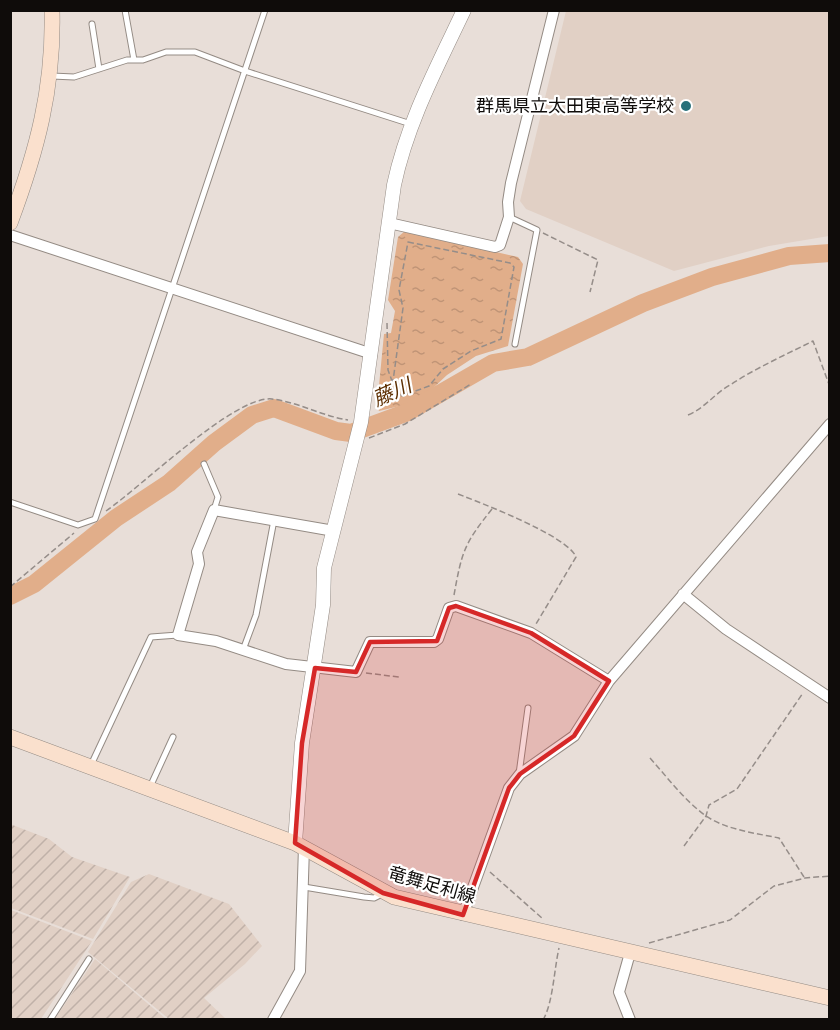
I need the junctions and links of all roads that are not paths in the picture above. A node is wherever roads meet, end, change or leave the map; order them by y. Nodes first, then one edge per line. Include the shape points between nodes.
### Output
1 (52, 10) edge
2 (125, 10) edge
3 (265, 10) edge
4 (464, 10) edge
5 (554, 10) edge
6 (92, 24) dead end
7 (134, 60) junction
8 (99, 69) junction
9 (245, 71) junction
10 (51, 76) junction
11 (412, 124) junction
12 (509, 217) junction
13 (10, 223) edge
14 (389, 223) junction
15 (10, 235) edge
16 (172, 289) junction
17 (515, 344) dead end
18 (372, 354) junction
19 (830, 424) edge
20 (204, 464) dead end
21 (10, 502) edge
22 (214, 510) junction
23 (274, 520) junction
24 (334, 531) junction
25 (683, 594) junction
26 (178, 635) junction
27 (243, 650) junction
28 (315, 668) junction
29 (609, 681) junction
30 (830, 698) edge
31 (528, 708) dead end
32 (10, 737) edge
33 (173, 737) dead end
34 (91, 766) junction
35 (519, 775) junction
36 (150, 788) junction
37 (300, 845) junction
38 (304, 887) junction
39 (383, 893) junction
40 (464, 915) junction
41 (630, 953) junction
42 (89, 959) dead end
43 (830, 998) edge
44 (50, 1020) edge
45 (273, 1020) edge
46 (630, 1020) edge

1 - 10 main road
2 - 7 lane
3 - 9 lane
4 - 11 street
5 - 12 street via 512,183
6 - 8 lane
7 - 8 lane
7 - 9 lane via 185,51
8 - 10 lane via 74,77
9 - 11 lane
9 - 16 lane
10 - 13 main road via 36,147
11 - 14 street via 400,157
12 - 14 street via 500,245 495,247
12 - 17 lane via 537,230
14 - 18 street
15 - 16 street
16 - 18 street
16 - 21 lane via 95,519 78,525
18 - 24 street via 361,423
19 - 25 street
20 - 22 lane via 218,497
22 - 23 street
22 - 26 street via 197,552 199,564
23 - 24 street
23 - 27 lane via 256,615
24 - 28 street via 324,568
25 - 29 street
25 - 30 street via 726,629
26 - 27 street
26 - 34 lane via 150,637
27 - 28 street via 286,664
28 - 29 street via 356,672 370,642 428,643 438,639 452,606 531,633
28 - 37 street via 302,744
29 - 35 street via 574,736
31 - 35 lane
32 - 34 main road, 竜舞足利線
33 - 36 lane
34 - 36 main road, 竜舞足利線
35 - 40 street via 503,798
36 - 37 main road, 竜舞足利線
37 - 38 street
37 - 39 main road, 竜舞足利線
38 - 39 lane via 374,898
38 - 45 street via 300,971
39 - 40 main road, 竜舞足利線
40 - 41 main road, 竜舞足利線
41 - 43 main road, 竜舞足利線
41 - 46 street via 619,993
42 - 44 lane

